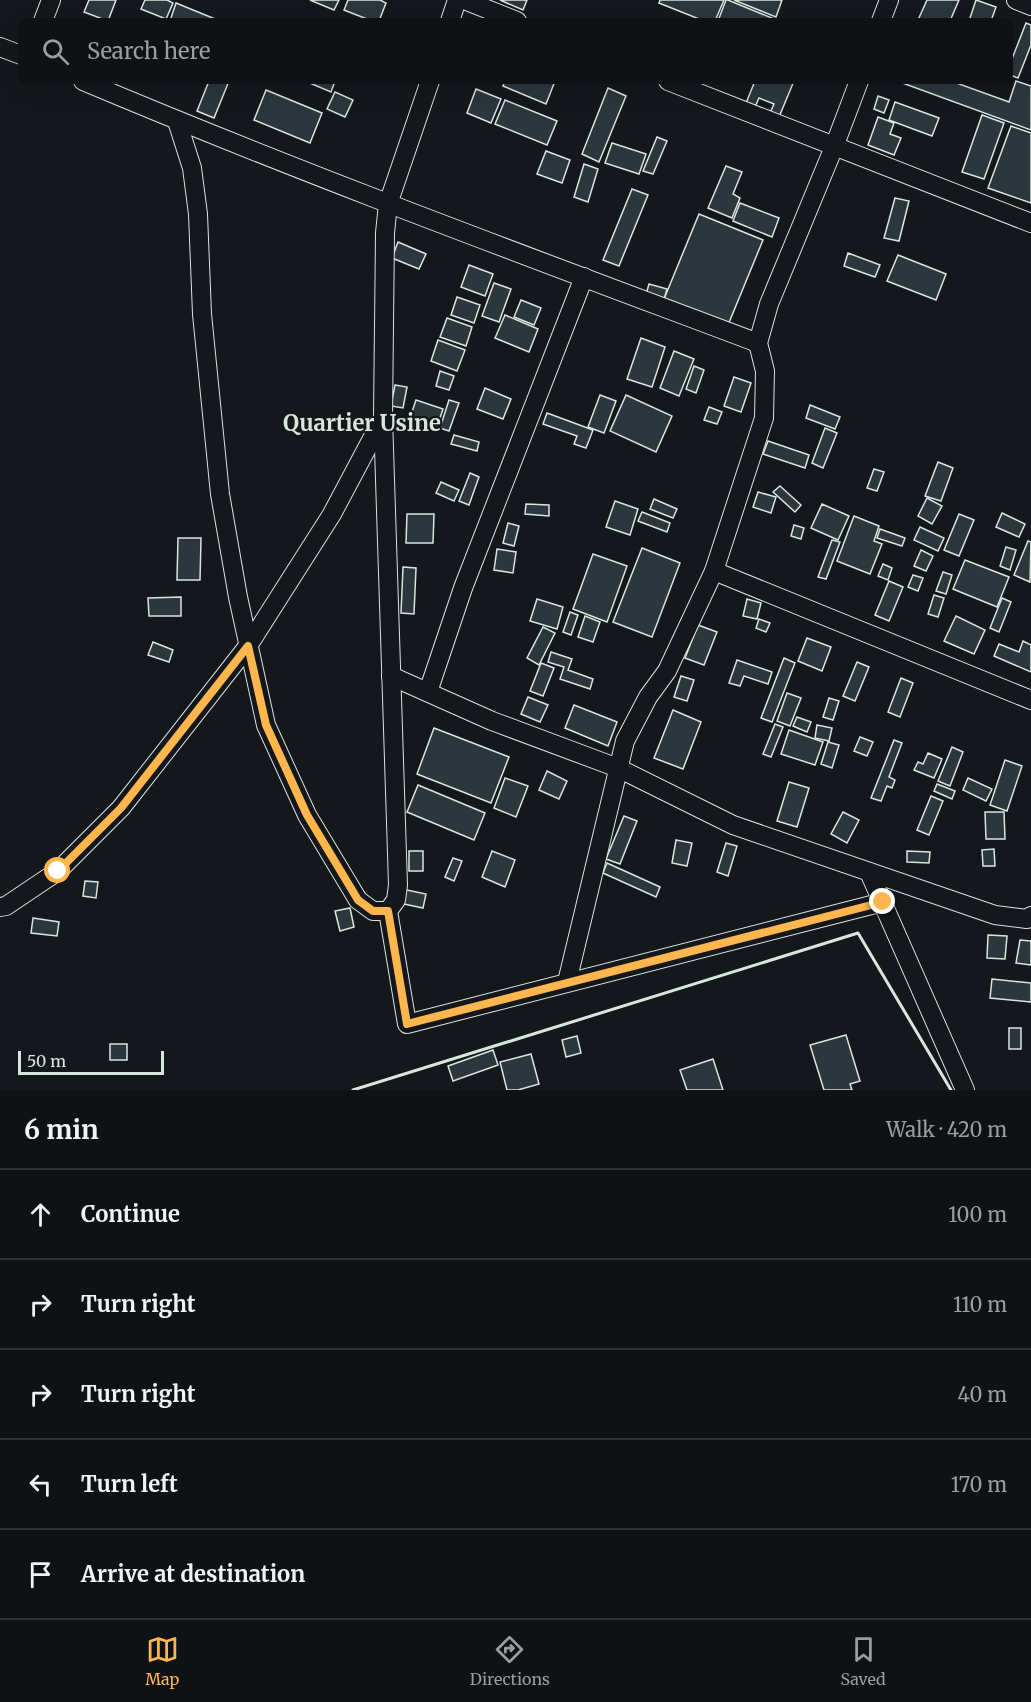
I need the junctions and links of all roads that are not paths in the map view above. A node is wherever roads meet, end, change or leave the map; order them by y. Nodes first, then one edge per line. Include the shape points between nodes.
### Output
1 (51, 0) edge
2 (457, 0) edge
3 (464, 0) edge
4 (889, 0) edge
5 (1016, 0) edge
6 (1031, 6) edge
7 (44, 18) edge
8 (451, 18) edge
9 (509, 18) edge
10 (882, 18) edge
11 (0, 47) edge
12 (18, 54) edge
13 (90, 84) edge
14 (429, 84) edge
15 (676, 84) edge
16 (858, 84) edge
17 (177, 121) junction
18 (834, 147) junction
19 (388, 204) junction
20 (1031, 223) edge
21 (584, 277) junction
22 (758, 343) junction
23 (383, 417) junction
24 (714, 571) junction
25 (248, 646) junction
26 (391, 676) junction
27 (428, 692) junction
28 (1031, 700) edge
29 (618, 768) junction
30 (869, 872) junction
31 (883, 902) junction
32 (2, 905) edge
33 (388, 911) junction
34 (1031, 916) edge
35 (567, 982) junction
36 (965, 1090) edge

1 - 7 street
2 - 8 street
3 - 9 street
4 - 10 street
5 - 6 street
11 - 12 street
13 - 17 street
14 - 19 street
15 - 18 street
16 - 18 street
17 - 19 street
17 - 25 street via 192,168 220,494
18 - 20 street
18 - 22 street via 769,304
19 - 21 street
19 - 23 street via 384,233
21 - 22 street
21 - 27 street via 463,588
22 - 24 street via 765,371 764,418
23 - 25 street via 332,514
23 - 26 street
24 - 28 street
24 - 29 street via 667,671 625,741
25 - 32 street via 121,808 58,871
25 - 33 street via 266,725 307,815 358,900 373,911
26 - 27 street
26 - 33 street via 398,885 396,900
27 - 29 street via 492,721
29 - 30 street via 733,825
29 - 35 street
30 - 31 street
30 - 34 street via 995,915 1027,919
31 - 35 street
31 - 36 street
33 - 35 street via 407,1024

